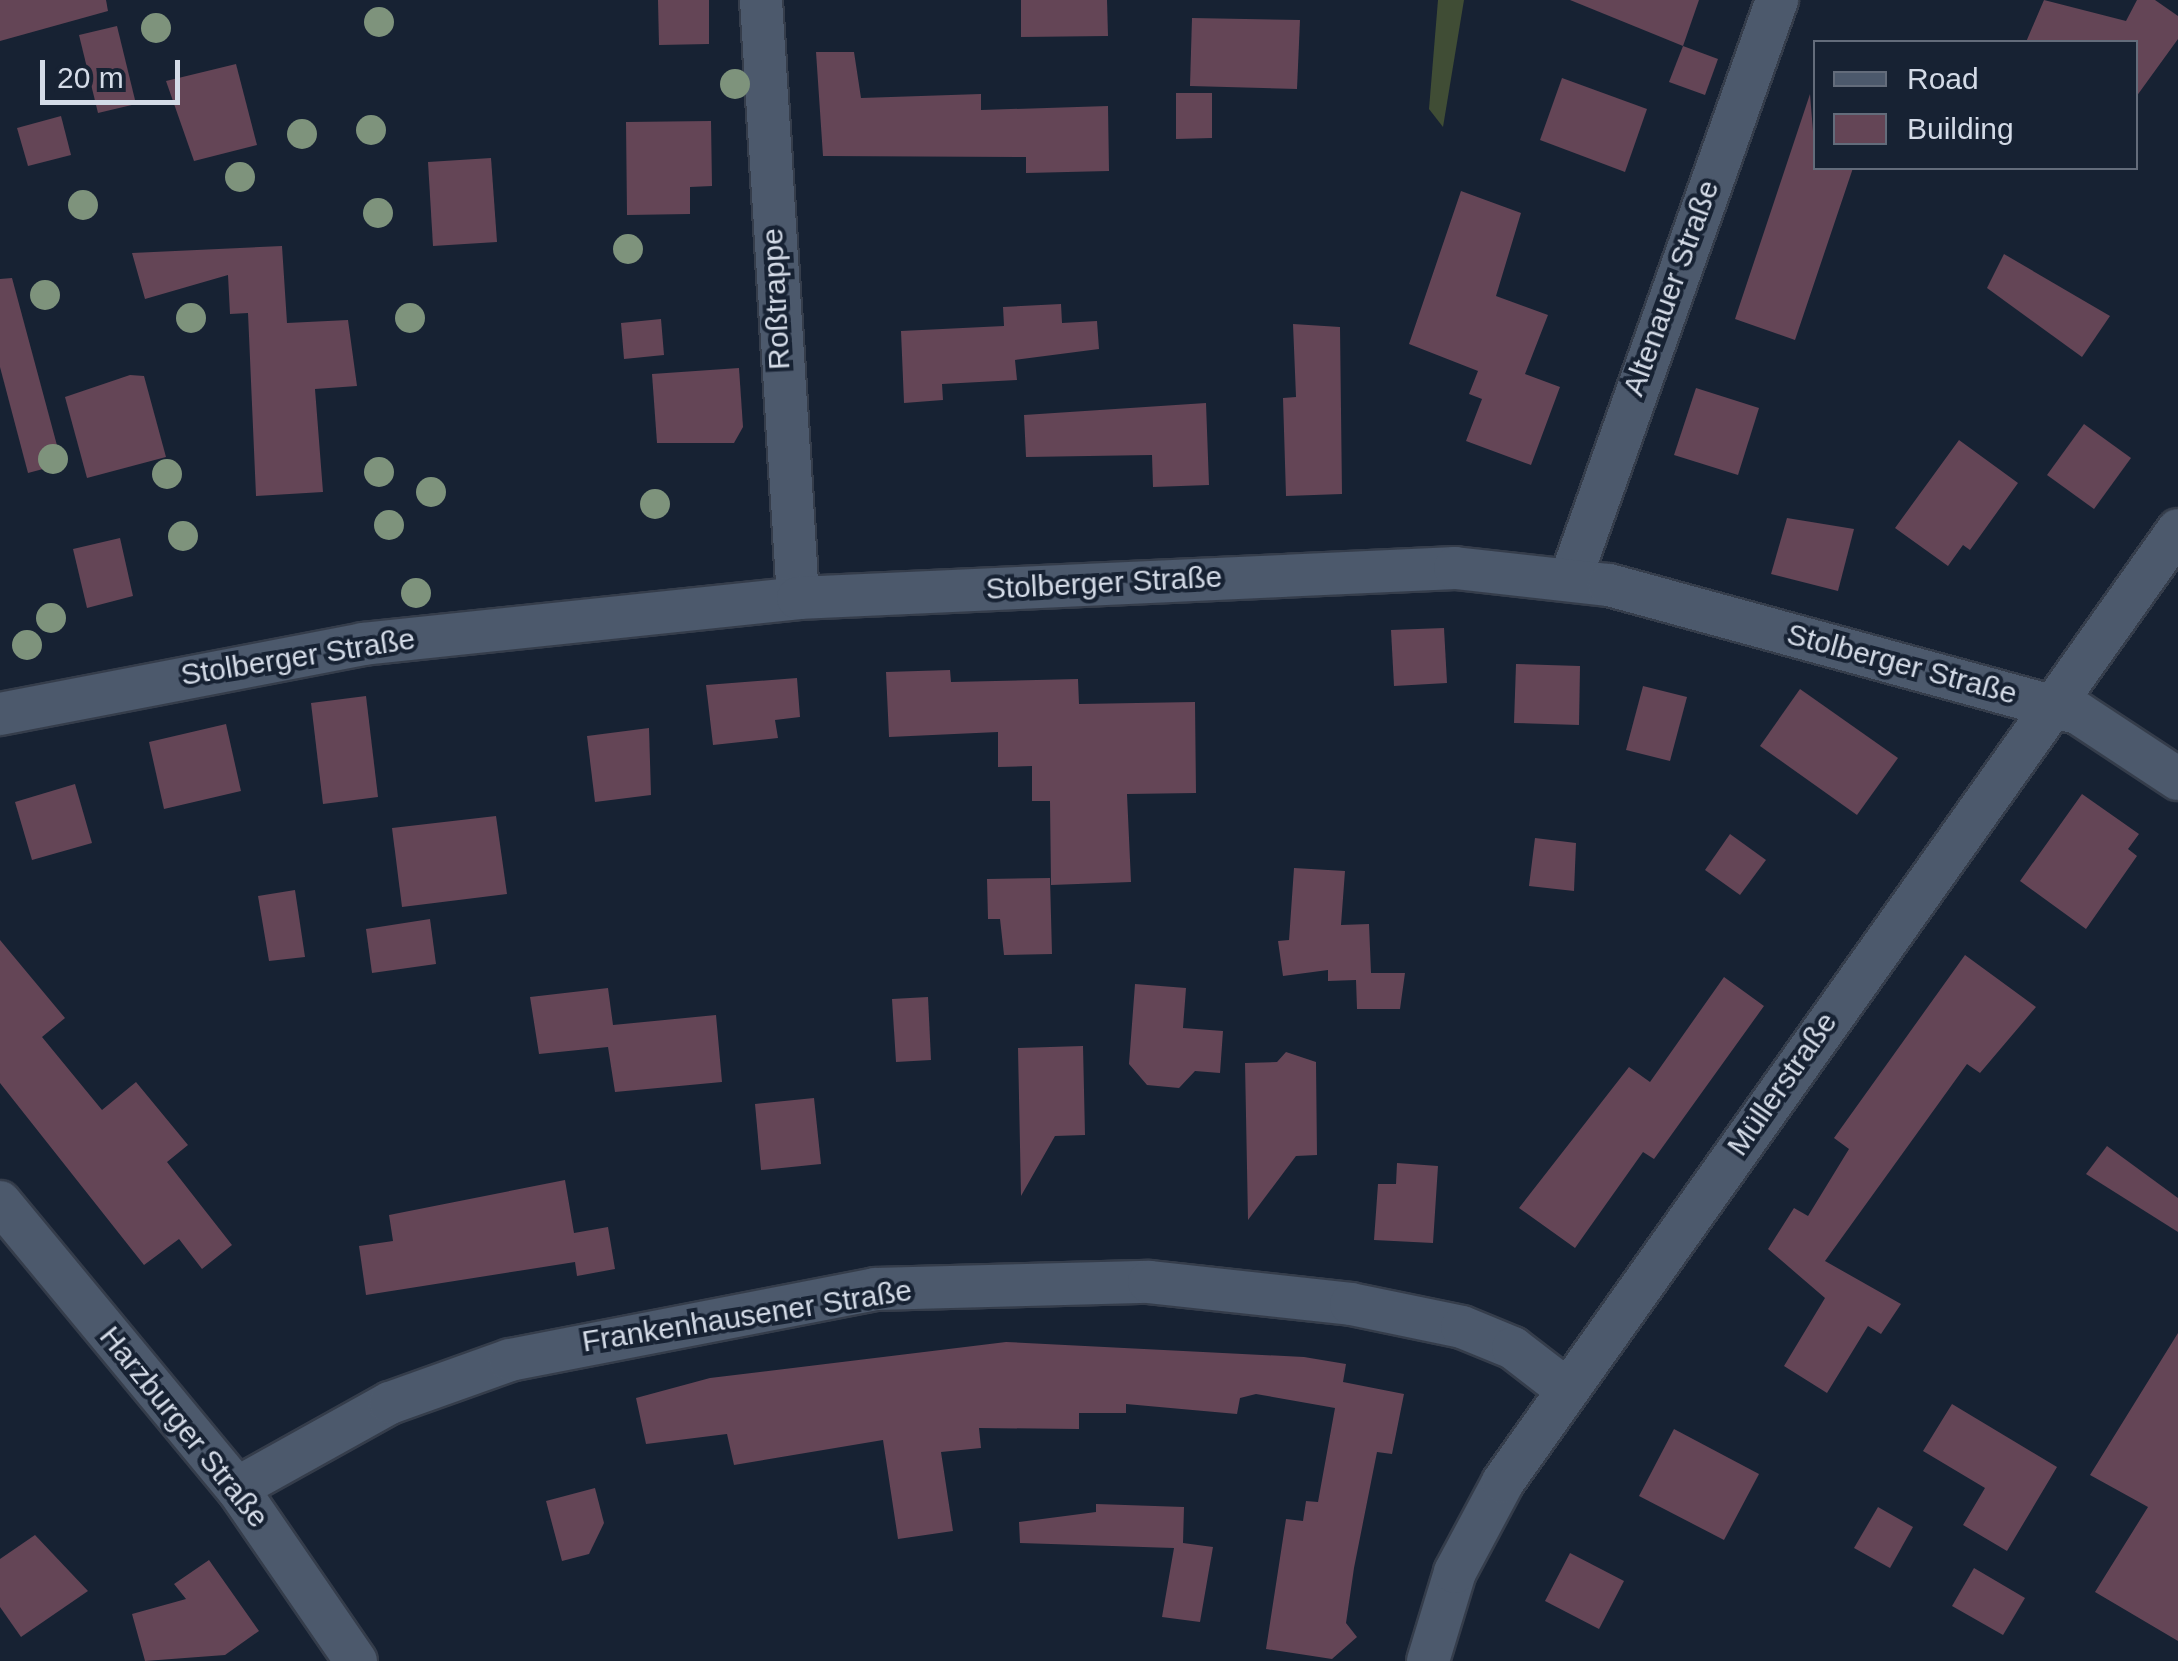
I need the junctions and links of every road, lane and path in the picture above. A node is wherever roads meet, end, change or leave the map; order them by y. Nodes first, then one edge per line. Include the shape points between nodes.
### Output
1 (761, 0) edge
2 (1777, 0) edge
3 (2178, 530) edge
4 (1572, 578) junction
5 (798, 598) junction
6 (2054, 706) junction
7 (0, 714) edge
8 (2178, 779) edge
9 (0, 1202) edge
10 (1566, 1390) junction
11 (237, 1488) junction
12 (356, 1661) edge
13 (1428, 1661) edge

1 - 5 street, Roßtrappe
2 - 4 street, Altenauer Straße
3 - 6 street, Müllerstraße
4 - 5 street, Stolberger Straße via 1455,568
4 - 6 street, Stolberger Straße
5 - 7 street, Stolberger Straße via 363,644
6 - 8 street, Stolberger Straße
6 - 10 street, Müllerstraße
9 - 11 street, Harzburger Straße
10 - 11 street, Frankenhausener Straße via 1513,1348 1462,1327 1351,1304 1149,1282 875,1289 510,1360 390,1403
10 - 13 street, Müllerstraße via 1455,1572
11 - 12 street, Harzburger Straße

